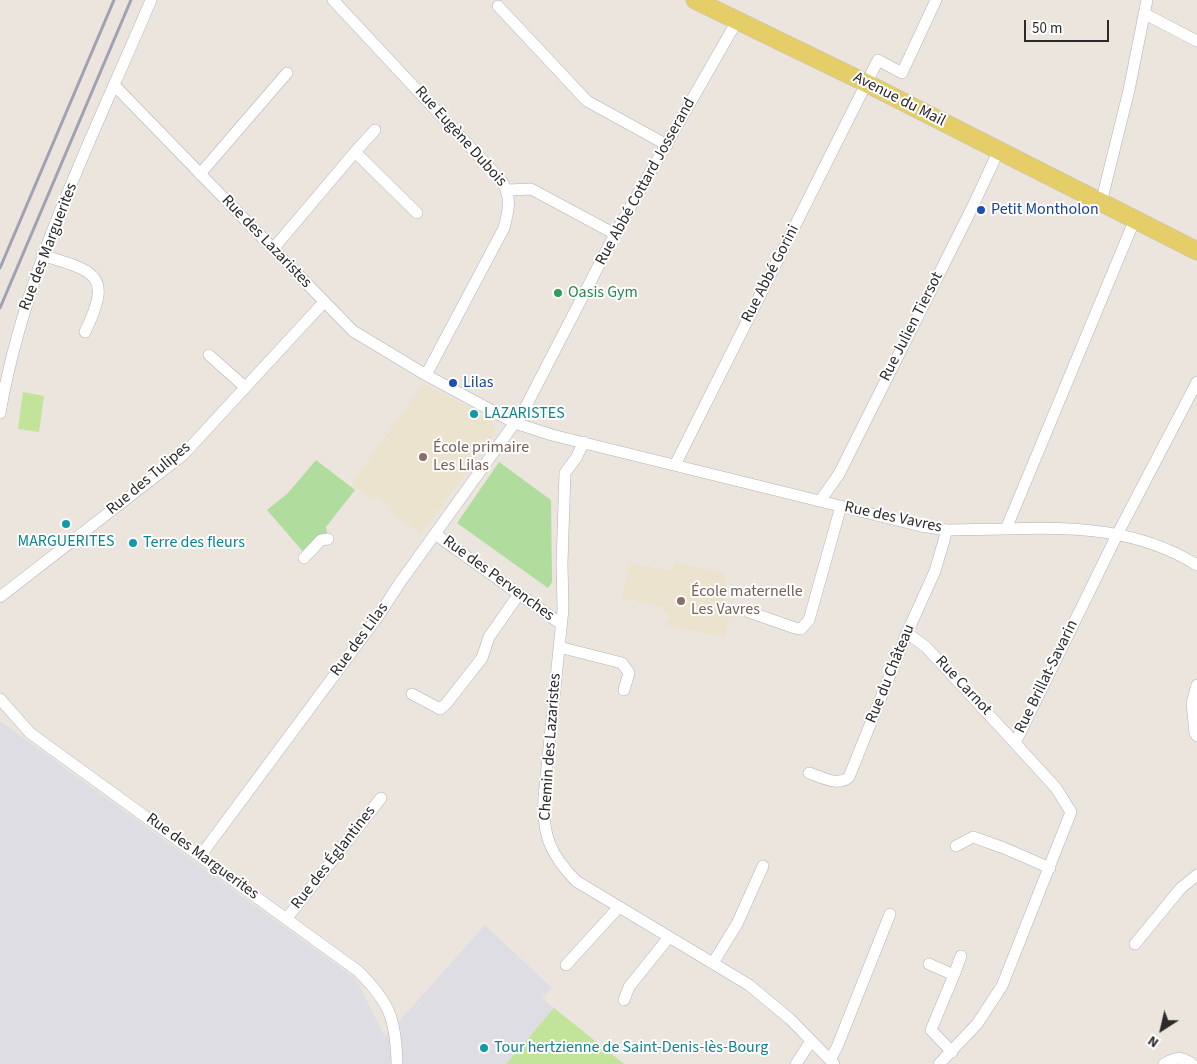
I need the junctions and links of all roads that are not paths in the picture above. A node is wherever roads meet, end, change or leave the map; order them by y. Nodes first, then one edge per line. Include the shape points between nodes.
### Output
1 (151, 0) edge
2 (333, 0) edge
3 (695, 0) edge
4 (936, 0) edge
5 (1147, 0) edge
6 (498, 6) dead end
7 (1145, 14) junction
8 (737, 21) junction
9 (1197, 41) edge
10 (287, 73) dead end
11 (866, 83) junction
12 (115, 86) junction
13 (376, 130) dead end
14 (667, 145) junction
15 (999, 150) junction
16 (355, 152) junction
17 (200, 174) junction
18 (508, 190) junction
19 (1101, 203) junction
20 (417, 213) dead end
21 (1135, 219) junction
22 (615, 234) junction
23 (273, 249) junction
24 (1197, 251) edge
25 (42, 255) junction
26 (324, 302) junction
27 (85, 332) dead end
28 (209, 355) dead end
29 (426, 375) junction
30 (1197, 382) edge
31 (245, 387) junction
32 (0, 413) edge
33 (515, 423) junction
34 (584, 442) junction
35 (675, 465) junction
36 (820, 501) junction
37 (841, 506) junction
38 (1006, 529) junction
39 (947, 530) junction
40 (1118, 533) junction
41 (435, 534) junction
42 (328, 540) dead end
43 (304, 558) dead end
44 (1197, 565) edge
45 (519, 594) junction
46 (0, 597) edge
47 (749, 612) dead end
48 (561, 624) junction
49 (907, 633) junction
50 (559, 647) junction
51 (1197, 685) edge
52 (624, 690) dead end
53 (412, 694) dead end
54 (0, 699) edge
55 (1197, 736) edge
56 (1015, 743) junction
57 (809, 773) dead end
58 (381, 798) dead end
59 (956, 846) dead end
60 (201, 855) junction
61 (762, 866) dead end
62 (1050, 868) junction
63 (1197, 875) edge
64 (619, 907) junction
65 (890, 914) dead end
66 (287, 918) junction
67 (669, 937) junction
68 (1135, 944) dead end
69 (961, 956) dead end
70 (713, 963) junction
71 (929, 964) dead end
72 (566, 965) dead end
73 (954, 975) junction
74 (624, 1000) dead end
75 (811, 1041) junction
76 (952, 1052) junction
77 (832, 1062) edge
78 (397, 1064) edge
79 (796, 1064) edge
80 (939, 1064) edge
81 (1164, 1064) edge
82 (1192, 1064) edge

1 - 12 street
2 - 18 street, Rue Eugène Dubois
3 - 8 main road, Avenue du Mail
4 - 11 street, Rue Abbé Gorini via 902,73 878,60
5 - 7 street
6 - 14 street via 587,100
7 - 9 street
7 - 19 street
8 - 11 main road, Avenue du Mail
8 - 14 street, Rue Abbé Cottard Josserand
10 - 17 street
11 - 15 main road, Avenue du Mail
11 - 35 street, Rue Abbé Gorini
12 - 17 street, Rue des Lazaristes
12 - 25 street, Rue des Marguerites
13 - 16 street
14 - 22 street, Rue Abbé Cottard Josserand
15 - 19 main road, Avenue du Mail
15 - 36 street, Rue Julien Tiersot via 839,474
16 - 20 street
16 - 23 street
17 - 23 street, Rue des Lazaristes
18 - 22 street via 531,189
18 - 29 street, Rue Eugène Dubois via 510,205 504,228
19 - 21 main road, Avenue du Mail
21 - 24 main road, Avenue du Mail
21 - 38 street
22 - 33 street, Rue Abbé Cottard Josserand
23 - 26 street, Rue des Lazaristes
25 - 27 street via 90,273 100,289 98,305
25 - 32 street, Rue des Marguerites via 6,376
26 - 29 street, Rue des Lazaristes via 353,331
26 - 31 street, Rue des Tulipes
28 - 31 street
29 - 33 street, Rue des Lazaristes
30 - 40 street, Rue Brillat-Savarin
31 - 46 street, Rue des Tulipes via 183,454
33 - 34 street, Rue des Vavres
33 - 41 street, Rue des Lilas
34 - 35 street, Rue des Vavres
34 - 48 street, Chemin des Lazaristes via 565,473 564,609
35 - 36 street, Rue des Vavres
36 - 37 street, Rue des Vavres
37 - 39 street, Rue des Vavres
37 - 47 street via 805,625 801,629 795,628
38 - 39 street, Rue des Vavres
38 - 40 street, Rue des Vavres via 1048,527
39 - 49 street, Rue du Château via 941,556
40 - 44 street, Rue des Vavres via 1149,542
40 - 56 street, Rue Brillat-Savarin
41 - 45 street, Rue des Pervenches
41 - 60 street, Rue des Lilas
42 - 43 street via 322,540
45 - 48 street, Rue des Pervenches
45 - 53 street via 489,637 482,658 446,704 440,709
48 - 50 street, Chemin des Lazaristes
49 - 56 street, Rue Carnot via 926,647
49 - 57 street, Rue du Château via 849,777 836,782
50 - 52 street via 622,663 629,673
50 - 64 street, Chemin des Lazaristes via 544,797 544,829 552,851 576,881
51 - 55 street via 1192,703 1194,733
54 - 60 street, Rue des Marguerites via 30,733
56 - 62 street, Rue Brillat-Savarin via 1056,788 1071,812
58 - 66 street, Rue des Églantines
59 - 62 street via 973,837
60 - 66 street, Rue des Marguerites
61 - 70 street via 737,924
62 - 76 street, Rue Brillat-Savarin via 1002,986 977,1024
63 - 68 street via 1181,888
64 - 67 street, Chemin des Lazaristes
64 - 72 street
65 - 77 street
66 - 78 street, Rue des Marguerites via 358,971 376,989 395,1023
67 - 70 street, Chemin des Lazaristes
67 - 74 street via 629,987
69 - 73 street
70 - 75 street, Chemin des Lazaristes via 770,1000
71 - 73 street
73 - 76 street via 931,1030
75 - 77 street, Chemin des Lazaristes
75 - 79 street
76 - 80 street, Rue Brillat-Savarin
81 - 82 street via 1173,1058 1184,1058

